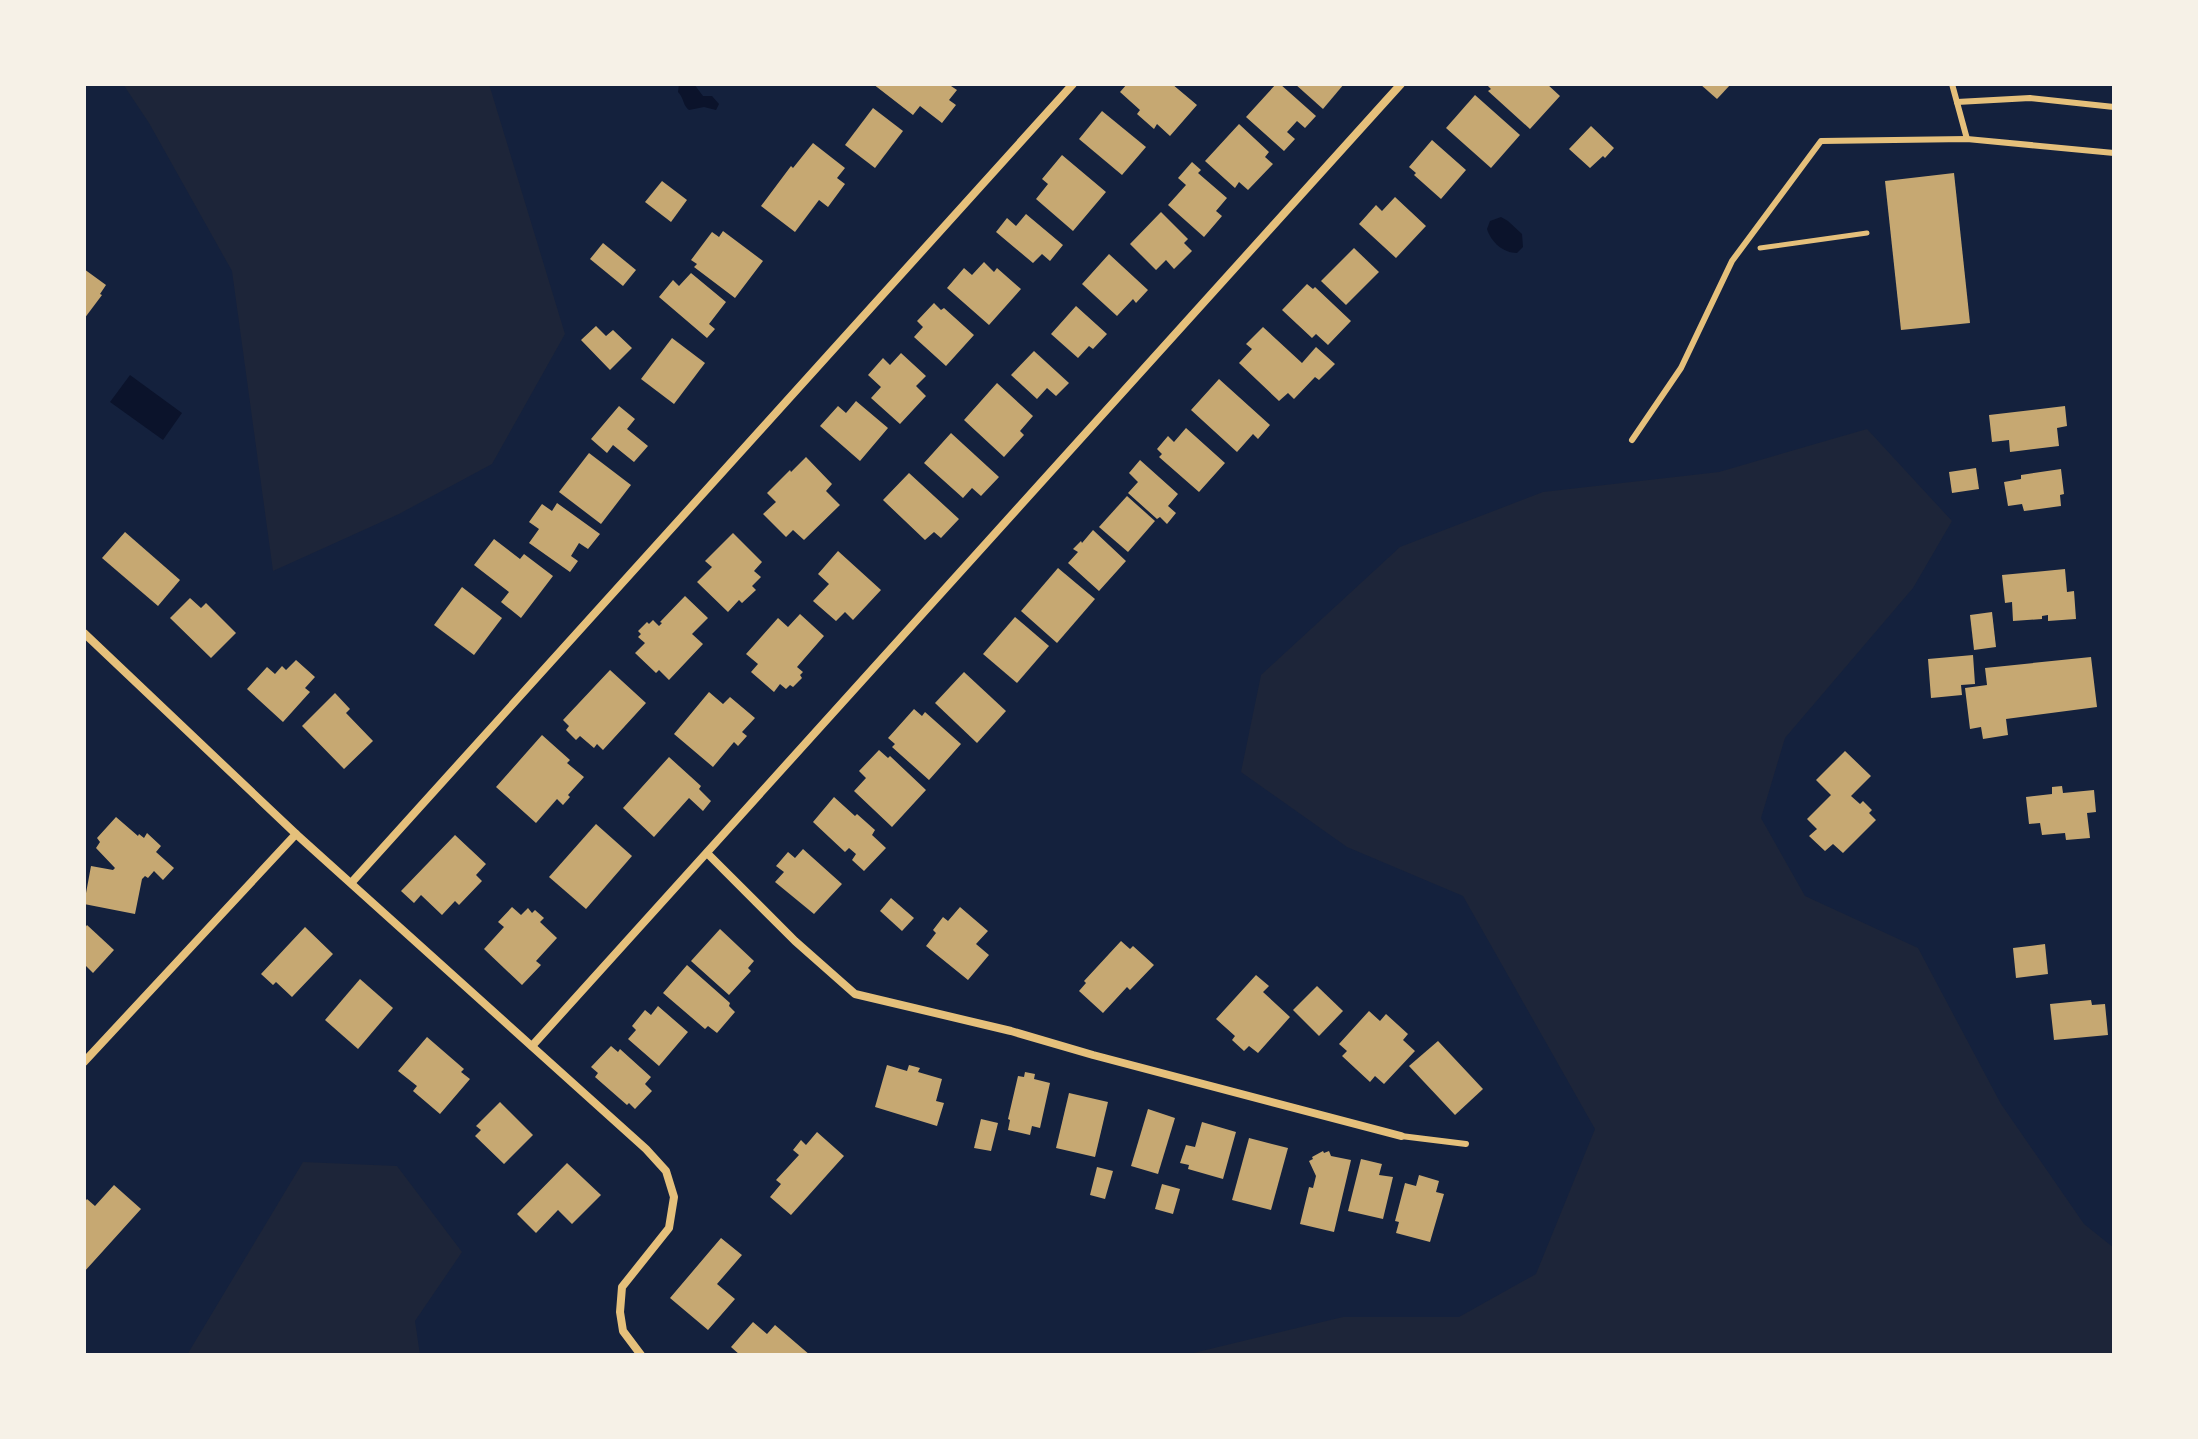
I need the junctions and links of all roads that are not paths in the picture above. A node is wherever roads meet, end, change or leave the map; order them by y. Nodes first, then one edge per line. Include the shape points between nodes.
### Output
1 (1073, 84) edge
2 (1401, 84) edge
3 (1952, 84) edge
4 (1957, 102) junction
5 (2114, 107) edge
6 (1967, 139) junction
7 (2114, 153) edge
8 (1632, 440) dead end
9 (84, 633) edge
10 (296, 834) junction
11 (707, 853) junction
12 (352, 882) junction
13 (532, 1046) junction
14 (84, 1062) edge
15 (1401, 1136) joint
16 (1466, 1144) dead end
17 (641, 1355) edge

1 - 12 street
2 - 11 street
3 - 4 lane
4 - 5 lane via 2030,98
4 - 6 lane
6 - 7 lane
6 - 8 lane via 1821,141 1732,261 1681,368
9 - 10 street
10 - 12 street
10 - 14 street
11 - 13 street
11 - 15 street via 855,994
12 - 13 street
13 - 17 street via 666,1171 674,1197 669,1228 622,1287 623,1331
15 - 16 lane

